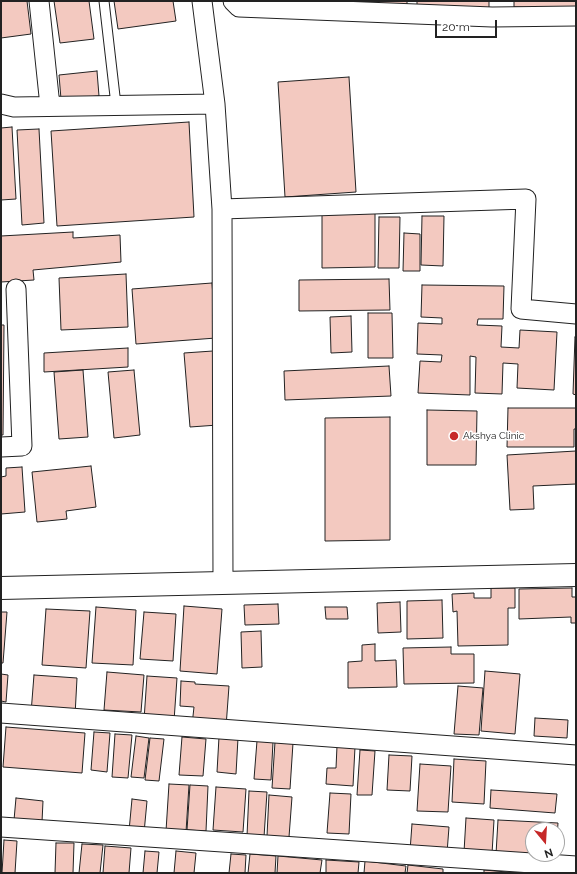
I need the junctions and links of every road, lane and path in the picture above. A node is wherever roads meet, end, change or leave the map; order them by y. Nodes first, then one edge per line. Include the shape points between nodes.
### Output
1 (39, 1) edge
2 (104, 1) edge
3 (202, 1) edge
4 (233, 1) edge
5 (411, 7) edge
6 (492, 9) edge
7 (576, 16) edge
8 (1, 104) edge
9 (215, 104) junction
10 (50, 106) junction
11 (116, 106) junction
12 (222, 209) junction
13 (16, 289) dead end
14 (576, 314) edge
15 (1, 447) edge
16 (576, 575) edge
17 (223, 583) junction
18 (1, 588) edge
19 (1, 713) edge
20 (576, 755) edge
21 (1, 827) edge
22 (576, 866) edge

1 - 10 street
2 - 11 lane
3 - 9 street
4 - 5 street via 239,7
5 - 6 street
6 - 7 street
8 - 10 street via 14,107
9 - 11 street
9 - 12 street
10 - 11 street
12 - 14 street via 526,199 521,309
12 - 17 street
13 - 15 street via 22,446
16 - 17 street
17 - 18 street
19 - 20 street
21 - 22 street

